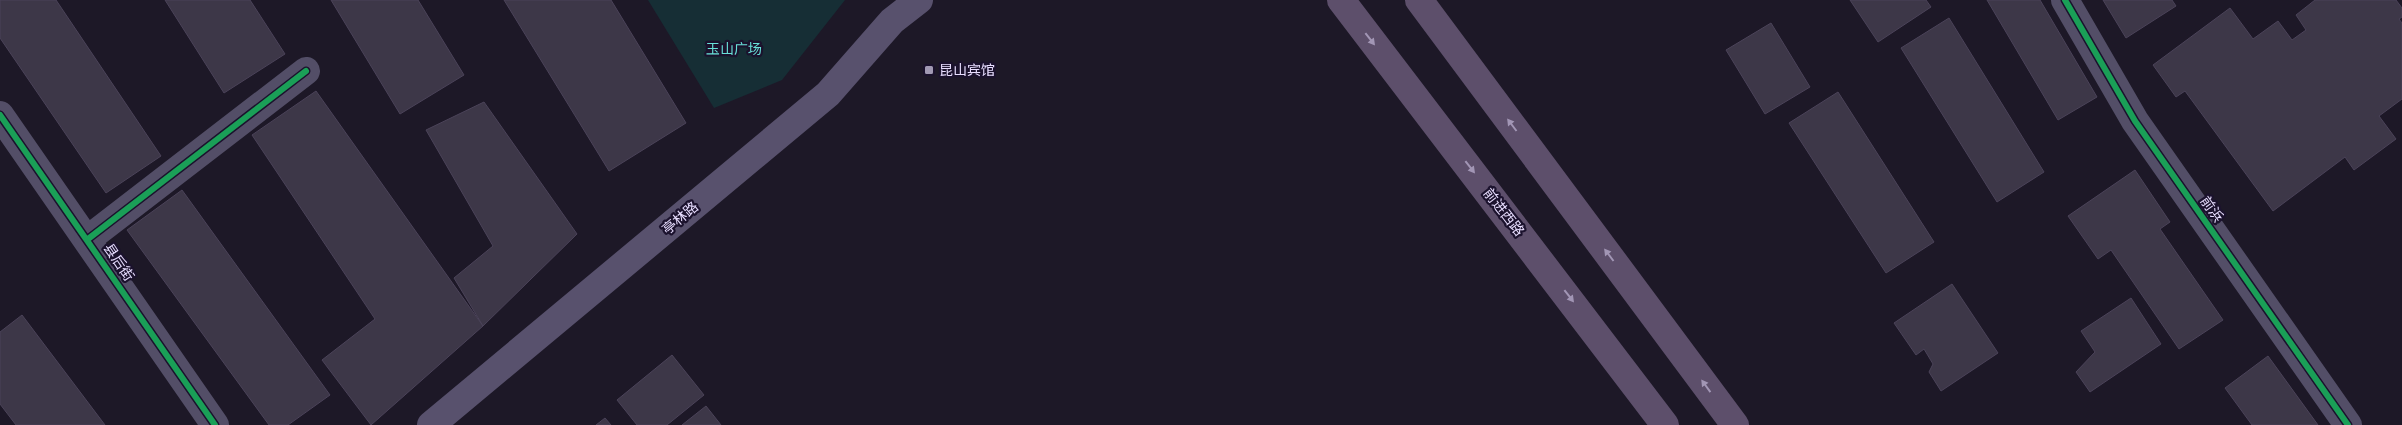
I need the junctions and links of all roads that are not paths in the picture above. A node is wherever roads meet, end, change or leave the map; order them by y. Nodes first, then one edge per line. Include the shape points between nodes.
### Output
1 (919, 0) edge
2 (1341, 0) edge
3 (1419, 0) edge
4 (2065, 0) edge
5 (306, 71) dead end
6 (0, 115) edge
7 (88, 239) junction
8 (215, 425) edge
9 (431, 425) edge
10 (1665, 425) edge
11 (1734, 425) edge
12 (2348, 425) edge

1 - 9 main road, 亭林路 via 892,21 828,94
2 -> 10 main road, 前进西路
11 -> 3 main road
4 - 12 street, 前浜 via 2135,121
5 - 7 street
6 - 7 street, 县后街
7 - 8 street, 县后街

